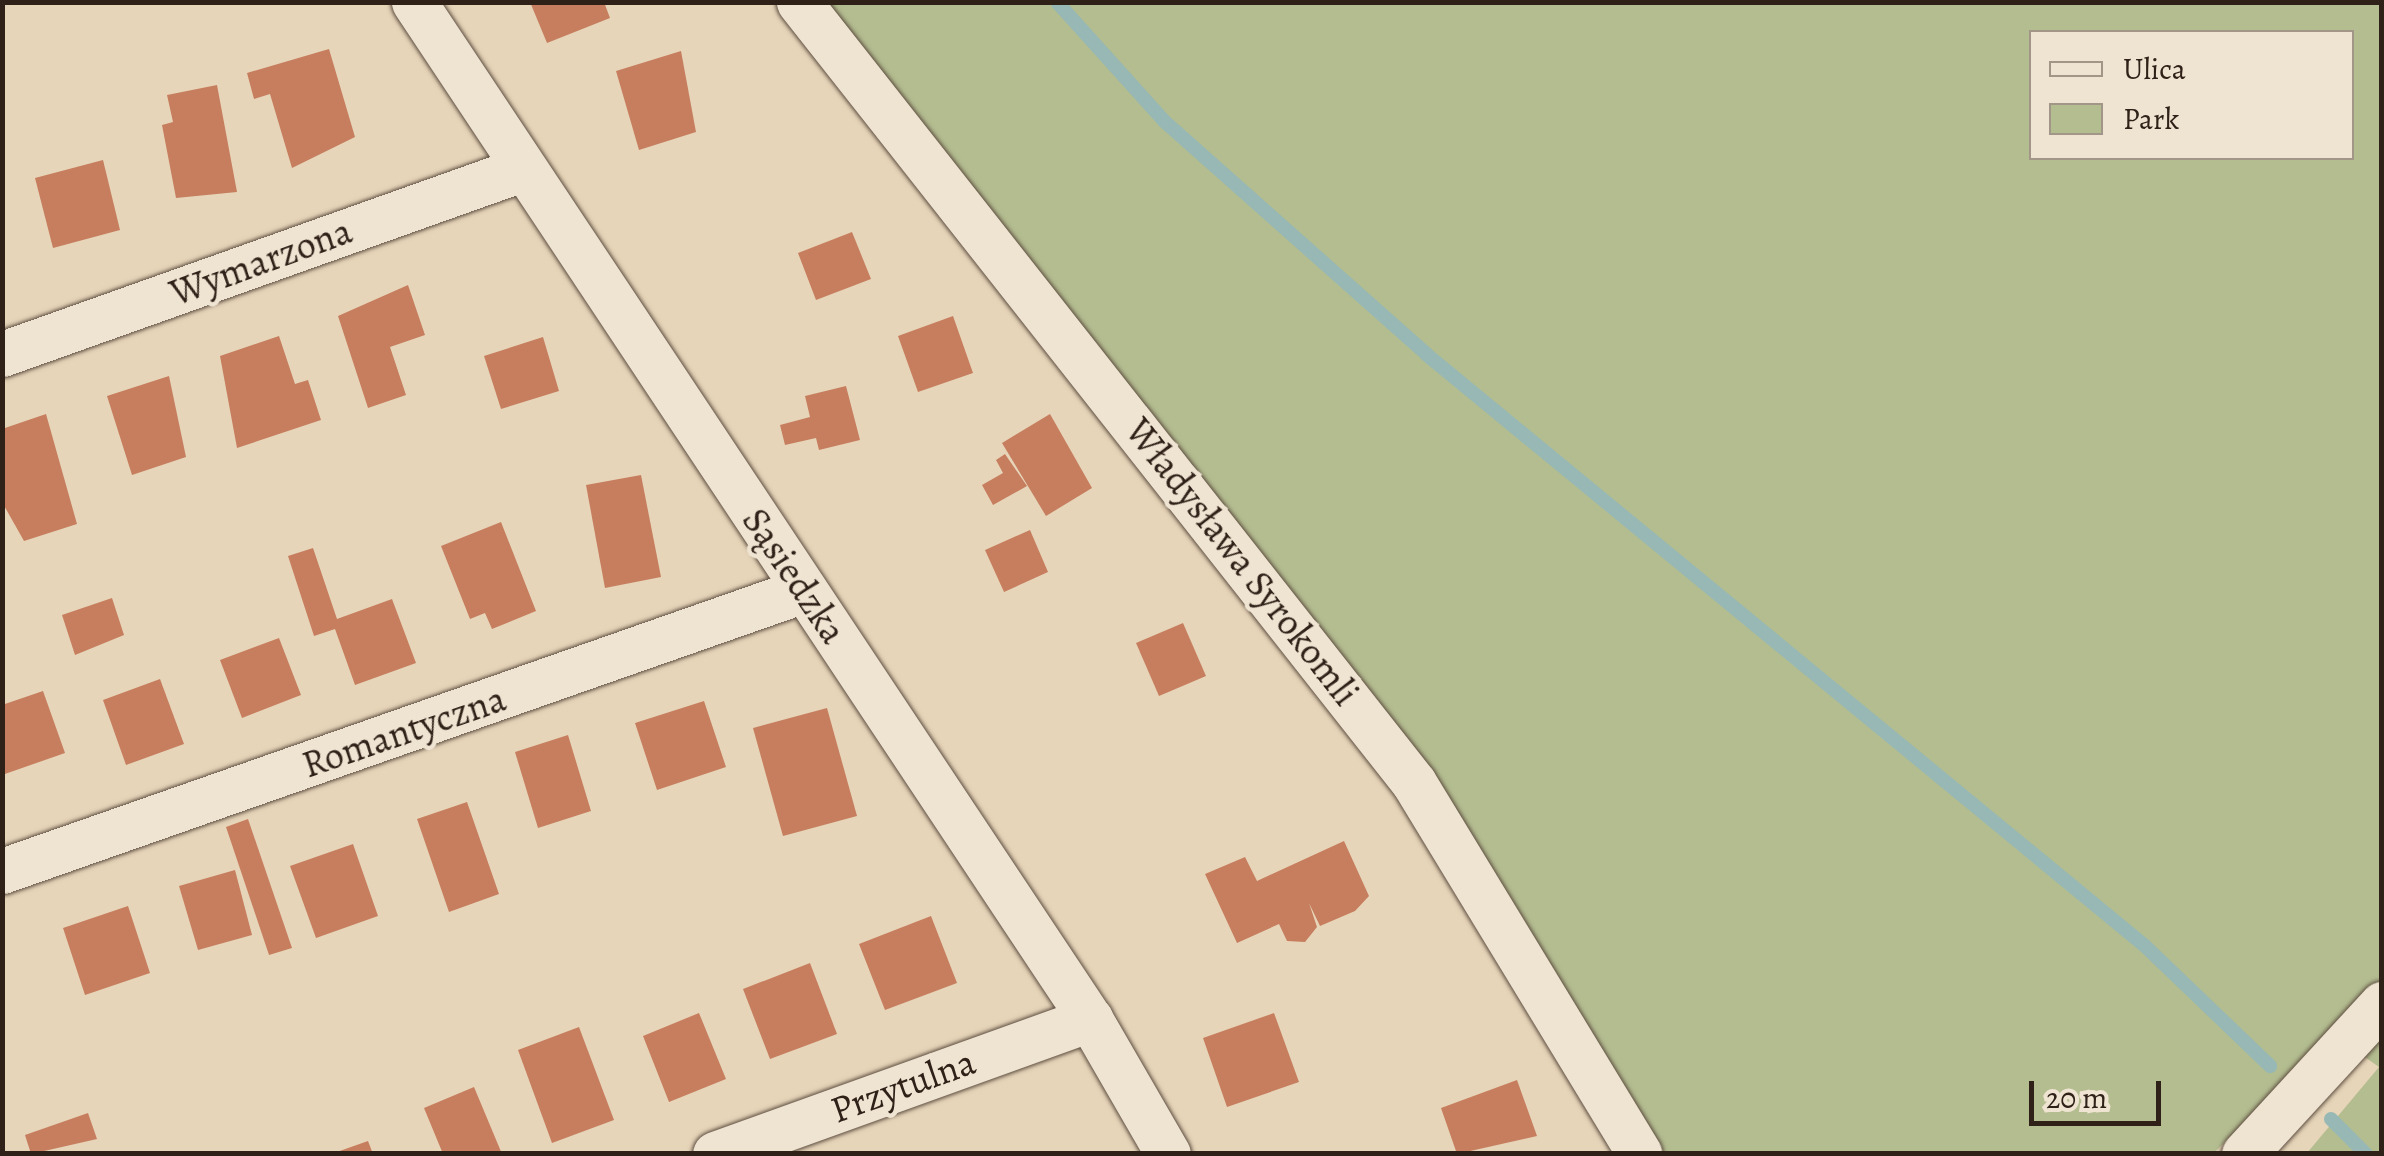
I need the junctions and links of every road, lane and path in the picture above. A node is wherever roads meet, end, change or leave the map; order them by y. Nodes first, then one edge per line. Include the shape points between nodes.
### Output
1 (414, 2) edge
2 (799, 2) edge
3 (519, 170) junction
4 (2, 354) edge
5 (804, 590) junction
6 (2, 871) edge
7 (2382, 1004) edge
8 (1090, 1019) junction
9 (715, 1154) edge
10 (1168, 1154) edge
11 (1640, 1154) edge
12 (2244, 1154) edge

1 - 3 street, Sąsiedzka
2 - 11 street, Władysława Syrokomli via 1414,783
3 - 4 street, Wymarzona
3 - 5 street, Sąsiedzka
5 - 6 street, Romantyczna
5 - 8 street, Sąsiedzka
7 - 12 street
8 - 9 street, Przytulna
8 - 10 street, Sąsiedzka

